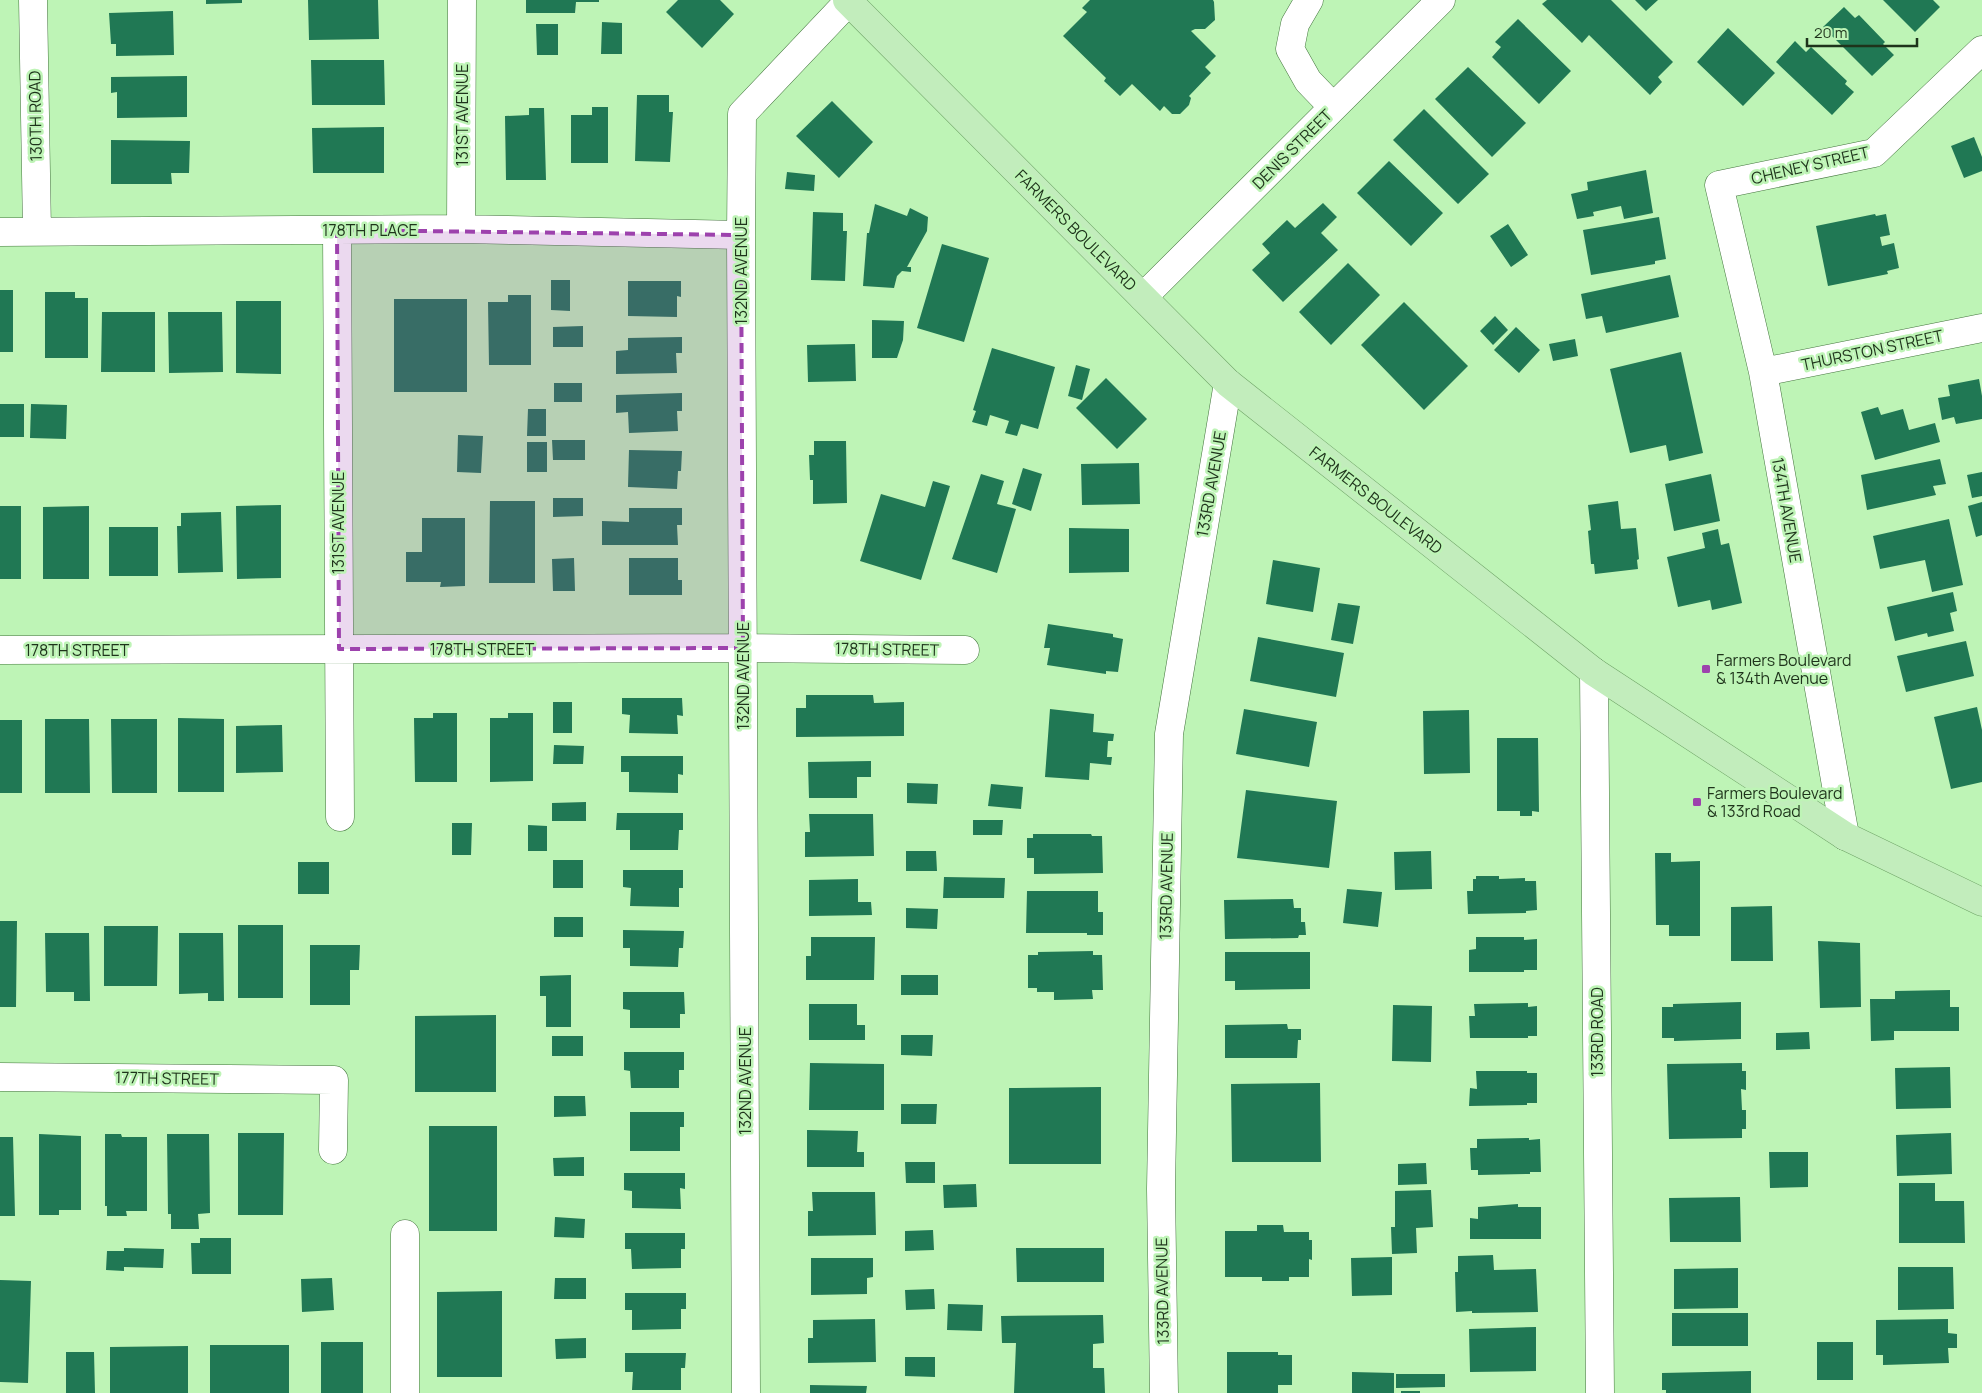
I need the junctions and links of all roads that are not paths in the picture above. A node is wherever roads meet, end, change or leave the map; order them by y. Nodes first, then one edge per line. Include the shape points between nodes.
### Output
1 (33, 0) edge
2 (462, 0) edge
3 (849, 0) edge
4 (1309, 0) edge
5 (1441, 0) edge
6 (1982, 50) edge
7 (1334, 107) junction
8 (1719, 185) joint
9 (462, 229) junction
10 (337, 230) junction
11 (37, 231) junction
12 (0, 232) edge
13 (741, 235) junction
14 (1143, 297) junction
15 (1982, 328) edge
16 (1762, 372) junction
17 (1228, 384) junction
18 (743, 648) junction
19 (339, 649) junction
20 (0, 650) edge
21 (965, 650) dead end
22 (1594, 672) junction
23 (340, 816) dead end
24 (1845, 836) junction
25 (1982, 902) edge
26 (0, 1077) edge
27 (333, 1150) dead end
28 (405, 1234) dead end
29 (405, 1393) edge
30 (746, 1393) edge
31 (1164, 1393) edge
32 (1600, 1393) edge

1 - 11 street, 130TH ROAD
2 - 9 street, 131ST AVENUE
3 - 13 street, 132ND AVENUE via 742,114
3 - 14 main road, FARMERS BOULEVARD
4 - 7 street via 1296,24 1290,49 1308,81
5 - 7 street, DENIS STREET
6 - 8 street, CHENEY STREET via 1874,153
7 - 14 street, DENIS STREET
8 - 16 street, 134TH AVENUE
9 - 10 street, 178TH PLACE
9 - 13 street, 178TH PLACE
10 - 11 street, 178TH PLACE
10 - 19 street, 131ST AVENUE
11 - 12 street, 178TH PLACE
13 - 18 street, 132ND AVENUE
14 - 17 main road, FARMERS BOULEVARD
15 - 16 street, THURSTON STREET
16 - 24 street, 134TH AVENUE
17 - 22 main road, FARMERS BOULEVARD
17 - 31 street, 133RD AVENUE via 1169,734 1161,1190
18 - 19 street, 178TH STREET
18 - 21 street, 178TH STREET
18 - 30 street, 132ND AVENUE
19 - 20 street, 178TH STREET
19 - 23 street, 131ST AVENUE
22 - 24 main road, FARMERS BOULEVARD
22 - 32 street, 133RD ROAD
24 - 25 main road, FARMERS BOULEVARD
26 - 27 street, 177TH STREET via 334,1080
28 - 29 street

